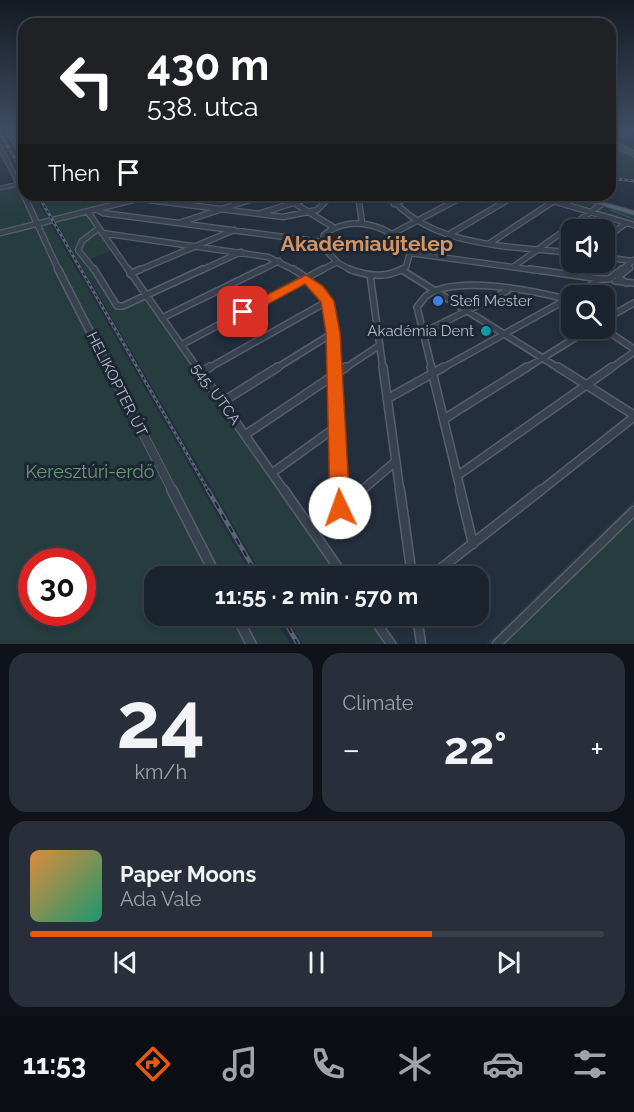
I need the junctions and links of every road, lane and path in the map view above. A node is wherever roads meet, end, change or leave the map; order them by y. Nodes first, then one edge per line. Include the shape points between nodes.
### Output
1 (6, 159) edge
2 (18, 182) edge
3 (18, 184) edge
4 (0, 188) edge
5 (26, 201) edge
6 (131, 201) edge
7 (157, 201) edge
8 (190, 201) edge
9 (245, 201) edge
10 (291, 201) edge
11 (300, 201) edge
12 (327, 201) edge
13 (359, 201) edge
14 (393, 201) edge
15 (400, 201) edge
16 (455, 201) edge
17 (506, 201) edge
18 (554, 201) joint
19 (592, 201) edge
20 (294, 203) junction
21 (180, 204) junction
22 (394, 204) junction
23 (602, 204) junction
24 (219, 209) junction
25 (98, 210) junction
26 (88, 212) junction
27 (308, 212) junction
28 (591, 212) junction
29 (634, 213) edge
30 (259, 214) junction
31 (417, 221) junction
32 (178, 223) junction
33 (362, 223) junction
34 (626, 223) junction
35 (36, 224) junction
36 (634, 225) edge
37 (333, 227) junction
38 (234, 230) junction
39 (100, 231) junction
40 (615, 232) edge
41 (0, 233) edge
42 (392, 234) junction
43 (448, 235) junction
44 (322, 242) junction
45 (490, 243) junction
46 (195, 246) junction
47 (537, 249) junction
48 (241, 252) junction
49 (561, 252) edge
50 (410, 253) junction
51 (615, 259) edge
52 (279, 261) junction
53 (633, 261) edge
54 (337, 262) junction
55 (512, 267) junction
56 (630, 268) dead end
57 (402, 270) junction
58 (130, 274) junction
59 (370, 274) junction
60 (306, 279) junction
61 (600, 279) junction
62 (615, 281) dead end
63 (626, 282) junction
64 (634, 284) edge
65 (590, 285) edge
66 (508, 290) junction
67 (435, 291) junction
68 (145, 296) junction
69 (561, 297) edge
70 (328, 301) junction
71 (561, 302) edge
72 (634, 303) edge
73 (466, 311) junction
74 (615, 314) edge
75 (162, 318) junction
76 (333, 333) junction
77 (422, 333) junction
78 (504, 334) junction
79 (615, 337) edge
80 (574, 339) edge
81 (181, 345) junction
82 (380, 345) junction
83 (634, 350) edge
84 (544, 358) junction
85 (200, 373) junction
86 (432, 374) junction
87 (334, 376) junction
88 (587, 386) junction
89 (387, 399) junction
90 (222, 402) junction
91 (634, 416) edge
92 (444, 419) junction
93 (336, 427) junction
94 (245, 435) junction
95 (396, 461) junction
96 (272, 473) junction
97 (457, 476) junction
98 (340, 508) junction
99 (634, 511) edge
100 (313, 532) junction
101 (473, 544) junction
102 (211, 566) edge
103 (337, 566) edge
104 (411, 566) edge
105 (444, 566) edge
106 (242, 626) edge
107 (379, 626) edge
108 (419, 626) edge
109 (251, 644) edge
110 (391, 644) edge
111 (421, 644) edge
112 (497, 644) edge

1 - 2 street, HELIKOPTER ÚT
3 - 4 street
5 - 35 street, HELIKOPTER ÚT
6 - 25 street
7 - 21 street
8 - 21 street
9 - 24 street
10 - 20 street
11 - 20 street
12 - 27 street
13 - 33 street
14 - 22 street
15 - 22 street
16 - 31 street
17 - 43 street
18 - 28 street
18 - 45 street
19 - 23 main road
20 - 27 street
20 - 30 street
21 - 24 street
22 - 31 street
23 - 28 street
23 - 29 main road
24 - 30 street
24 - 32 street
25 - 26 street
25 - 32 street
26 - 35 street
26 - 39 street, 545. UTCA
27 - 30 street via 283,217
27 - 37 street
28 - 34 street
28 - 47 street
31 - 42 street
31 - 43 street
32 - 38 street
33 - 37 street
33 - 42 street
34 - 36 street
34 - 40 street
35 - 41 street
35 - 102 street, HELIKOPTER ÚT
37 - 44 street
38 - 44 street
38 - 46 street
39 - 46 street
39 - 58 street, 545. UTCA
39 - 68 street via 82,241 78,250 116,306
42 - 50 street
43 - 45 street
44 - 54 street
45 - 47 street
46 - 48 street
46 - 58 street
47 - 49 street
47 - 55 street
48 - 52 street
48 - 68 street
50 - 55 street
50 - 57 street via 409,263
51 - 53 street
52 - 60 street
52 - 75 street
53 - 61 street via 609,279
54 - 59 street
54 - 60 street
55 - 61 street
56 - 63 street via 618,277
57 - 59 street via 388,275
57 - 67 street
58 - 68 street, 545. UTCA
59 - 82 street
60 - 70 street
60 - 81 street
61 - 65 street
62 - 63 street
63 - 64 street
66 - 67 street via 460,284
66 - 69 street
66 - 73 street
67 - 73 street
67 - 77 street via 419,301 417,307
68 - 75 street, 545. UTCA
70 - 76 street
70 - 85 street
71 - 78 street
72 - 74 street
73 - 77 street
73 - 78 street
75 - 81 street, 545. UTCA
76 - 87 street
76 - 90 street
77 - 86 street
78 - 84 street
78 - 86 street
79 - 83 street
80 - 84 street
81 - 85 street, 545. UTCA
82 - 87 street
82 - 89 street
83 - 88 street
84 - 88 street
84 - 92 street
85 - 90 street, 545. UTCA
86 - 89 street
86 - 92 street
87 - 93 street
87 - 94 street
88 - 91 street
88 - 97 street
89 - 95 street
90 - 94 street, 545. UTCA
91 - 101 street
92 - 97 street
93 - 96 street
93 - 98 street
94 - 96 street, 545. UTCA
95 - 98 street
95 - 104 street
96 - 100 street, 545. UTCA
97 - 101 street
98 - 100 street
99 - 112 street
100 - 103 street, 545. UTCA
101 - 105 street
106 - 109 street
107 - 110 street
108 - 111 street

